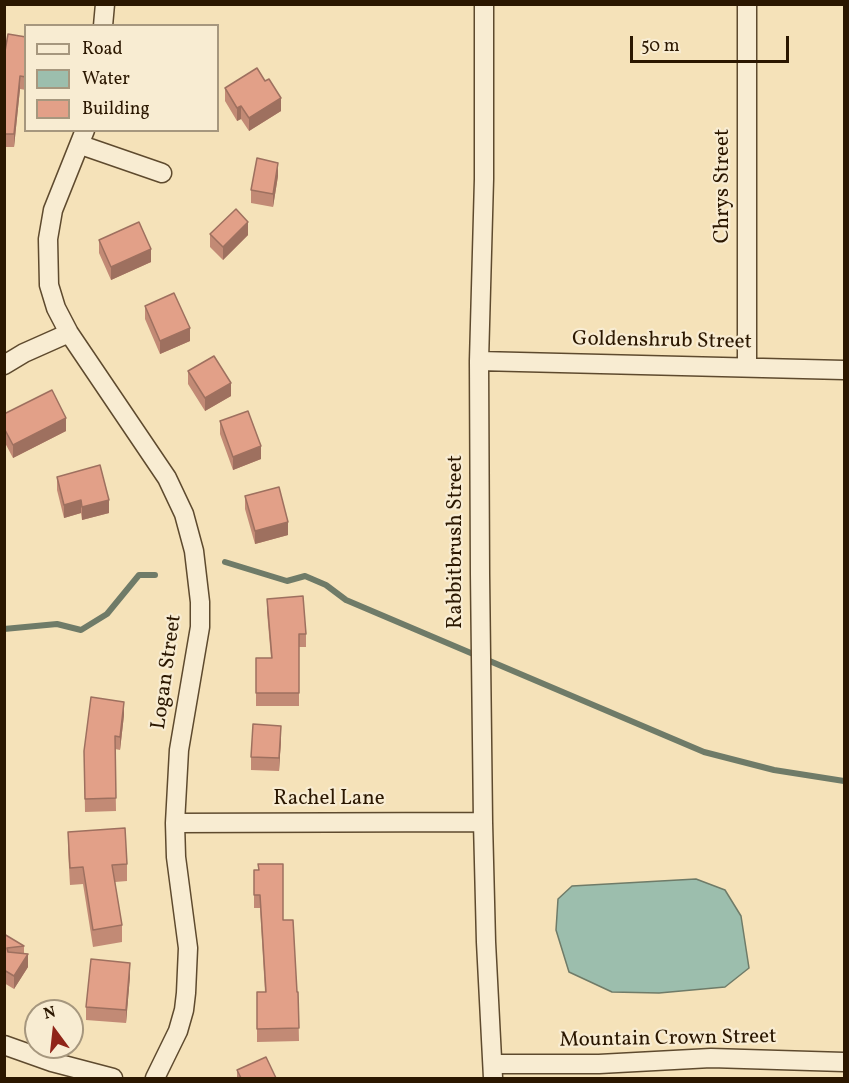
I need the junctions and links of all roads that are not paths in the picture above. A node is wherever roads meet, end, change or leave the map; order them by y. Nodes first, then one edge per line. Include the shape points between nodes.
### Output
1 (105, 4) edge
2 (484, 4) edge
3 (747, 4) edge
4 (103, 24) edge
5 (83, 138) edge
6 (162, 173) dead end
7 (69, 333) junction
8 (479, 361) junction
9 (4, 364) edge
10 (747, 367) junction
11 (844, 370) edge
12 (483, 822) junction
13 (175, 823) junction
14 (4, 1045) edge
15 (844, 1062) edge
16 (806, 1070) edge
17 (493, 1071) edge
18 (113, 1078) edge
19 (155, 1078) edge

1 - 4 street
2 - 8 street, Rabbitbrush Street
3 - 10 street, Chrys Street
5 - 6 street
5 - 7 street, Logan Street via 53,210 48,239 49,285
7 - 9 street
7 - 13 street, Logan Street via 167,478 184,514 194,551 200,627 179,750
8 - 10 street, Goldenshrub Street
8 - 12 street, Rabbitbrush Street
10 - 11 street, Goldenshrub Street
12 - 13 street, Rachel Lane
12 - 17 street, Rabbitbrush Street
13 - 19 street, Logan Street via 188,948 186,993 178,1031
14 - 18 street
15 - 16 street, Mountain Crown Street
16 - 17 street, Mountain Crown Street via 711,1058

